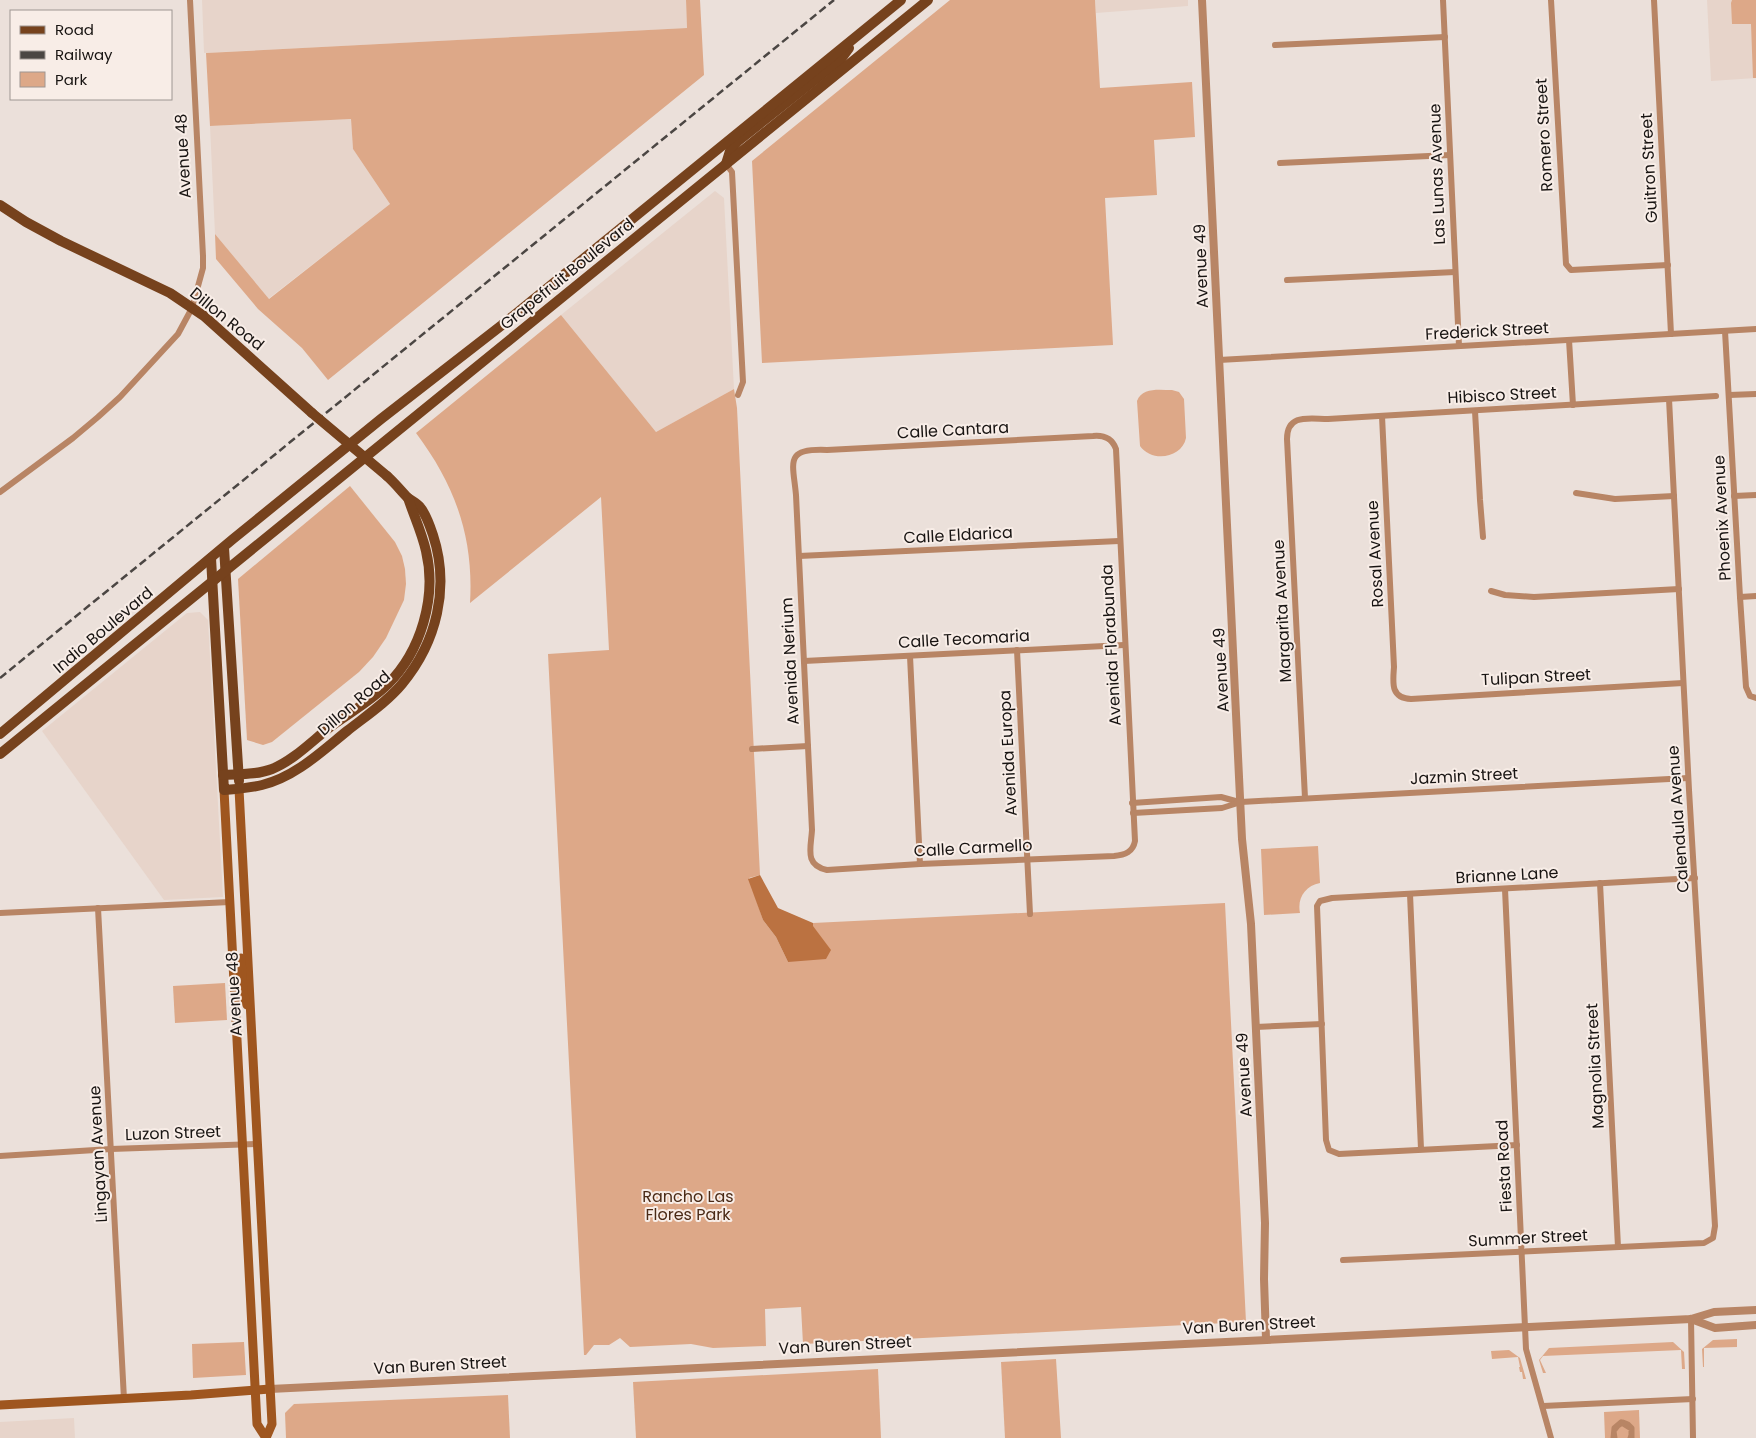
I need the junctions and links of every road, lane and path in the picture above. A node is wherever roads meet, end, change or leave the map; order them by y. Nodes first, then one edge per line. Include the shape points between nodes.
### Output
1 (190, 0) edge
2 (901, 0) edge
3 (928, 0) edge
4 (1202, 0) edge
5 (1443, 0) edge
6 (1551, 0) edge
7 (1654, 0) edge
8 (860, 33) junction
9 (1445, 37) junction
10 (1275, 45) dead end
11 (1450, 155) junction
12 (1280, 162) dead end
13 (726, 164) junction
14 (0, 204) edge
15 (1668, 265) junction
16 (1455, 272) junction
17 (1288, 280) dead end
18 (192, 308) junction
19 (1756, 329) edge
20 (1725, 331) junction
21 (1671, 334) junction
22 (1569, 340) junction
23 (1458, 346) junction
24 (1219, 360) junction
25 (1756, 394) edge
26 (738, 395) dead end
27 (1728, 395) junction
28 (1716, 396) dead end
29 (1669, 399) junction
30 (1573, 405) junction
31 (1475, 411) junction
32 (1382, 416) junction
33 (1290, 424) joint
34 (1110, 440) joint
35 (798, 454) joint
36 (0, 492) edge
37 (1576, 493) dead end
38 (1756, 495) edge
39 (1674, 496) junction
40 (1734, 496) junction
41 (408, 498) junction
42 (1483, 537) dead end
43 (1119, 541) junction
44 (224, 548) junction
45 (799, 556) junction
46 (211, 558) junction
47 (225, 570) junction
48 (212, 581) junction
49 (1679, 589) junction
50 (1491, 592) dead end
51 (1756, 596) edge
52 (1740, 597) junction
53 (1124, 645) junction
54 (1017, 650) junction
55 (910, 656) junction
56 (804, 661) junction
57 (1683, 683) junction
58 (1394, 690) joint
59 (1756, 698) edge
60 (0, 734) edge
61 (808, 746) junction
62 (752, 749) dead end
63 (0, 754) edge
64 (238, 774) junction
65 (223, 775) junction
66 (1688, 778) junction
67 (239, 788) junction
68 (224, 790) junction
69 (1305, 798) junction
70 (1241, 802) junction
71 (1132, 803) junction
72 (1133, 813) junction
73 (1131, 850) joint
74 (1027, 859) junction
75 (920, 864) junction
76 (817, 866) joint
77 (1695, 878) junction
78 (1600, 883) junction
79 (1505, 889) junction
80 (1410, 894) junction
81 (230, 902) junction
82 (98, 908) junction
83 (0, 914) edge
84 (1030, 914) dead end
85 (250, 1012) junction
86 (1322, 1024) junction
87 (1256, 1027) junction
88 (243, 1144) junction
89 (257, 1144) junction
90 (1517, 1145) junction
91 (111, 1149) junction
92 (1421, 1149) junction
93 (0, 1156) edge
94 (1714, 1238) joint
95 (1618, 1247) junction
96 (1522, 1252) junction
97 (1343, 1260) dead end
98 (1756, 1310) edge
99 (1691, 1319) junction
100 (1756, 1325) edge
101 (1525, 1326) junction
102 (1266, 1339) junction
103 (270, 1389) junction
104 (256, 1390) junction
105 (124, 1399) junction
106 (1693, 1399) junction
107 (0, 1405) edge
108 (1543, 1406) junction
109 (266, 1438) edge
110 (1551, 1438) edge
111 (1693, 1438) edge

1 - 18 street, Avenue 48 via 203,256
2 - 8 main road, Grapefruit Boulevard
3 - 13 main road, Grapefruit Boulevard
4 - 24 street, Avenue 49
5 - 9 street, Las Lunas Avenue
6 - 15 street, Romero Street via 1564,260 1568,268 1575,270
7 - 15 street, Guitron Street
8 - 13 main road via 841,59 738,141
8 - 44 main road, Grapefruit Boulevard
9 - 10 street
9 - 11 street, Las Lunas Avenue
11 - 12 street
11 - 16 street, Las Lunas Avenue
13 - 26 street via 732,172 742,362 743,382
13 - 47 main road, Grapefruit Boulevard
14 - 18 main road, Dillon Road via 61,241 170,293
15 - 21 street, Guitron Street
16 - 17 street
16 - 23 street, Las Lunas Avenue
18 - 36 street, Avenue 48 via 178,334 120,397 73,438
18 - 41 main road, Dillon Road, bridge via 387,476
19 - 20 street, Frederick Street
20 - 21 street, Frederick Street
20 - 27 street, Phoenix Avenue
21 - 22 street, Frederick Street
22 - 23 street, Frederick Street
22 - 30 street
23 - 24 street, Frederick Street
24 - 70 street, Avenue 49
25 - 27 street
27 - 40 street, Phoenix Avenue
28 - 29 street, Hibisco Street
29 - 30 street, Hibisco Street
29 - 39 street, Calendula Avenue
30 - 31 street, Hibisco Street
31 - 32 street, Hibisco Street
31 - 42 street
32 - 33 street, Hibisco Street via 1302,418
32 - 58 street, Rosal Avenue
33 - 69 street, Margarita Avenue via 1287,439
34 - 35 street, Calle Cantara via 1093,436 808,450
34 - 43 street, Avenida Florabunda via 1116,449
35 - 45 street, Avenida Nerium via 792,465
37 - 39 street via 1615,499
38 - 40 street
39 - 49 street, Calendula Avenue
40 - 52 street, Phoenix Avenue
41 - 64 main road, Dillon Road via 430,573 426,614 409,656 388,684 295,755 271,769
41 - 67 main road, Dillon Road via 420,507 427,520 440,571 440,600 428,642 418,661 401,685 380,705 303,765 271,782
43 - 45 street, Calle Eldarica
43 - 53 street, Avenida Florabunda
44 - 46 main road, Indio Boulevard
44 - 47 main road, Avenue 48
45 - 56 street, Avenida Nerium
46 - 48 main road, Avenue 48
46 - 60 main road, Indio Boulevard
47 - 48 main road, Indio Boulevard
47 - 64 main road, Avenue 48
48 - 63 main road, Indio Boulevard
48 - 65 main road, Avenue 48
49 - 50 street via 1534,597
49 - 57 street, Calendula Avenue
51 - 52 street
52 - 59 street, Phoenix Avenue via 1746,687 1750,696
53 - 54 street, Calle Tecomaria
53 - 71 street, Avenida Florabunda
54 - 55 street, Calle Tecomaria
54 - 74 street, Avenida Europa
55 - 56 street, Calle Tecomaria
55 - 75 street
56 - 61 street, Avenida Nerium
57 - 58 street, Tulipan Street via 1411,699 1404,699
57 - 66 street, Calendula Avenue
61 - 62 street
61 - 76 street, Avenida Nerium via 810,856
64 - 65 main road, Dillon Road
64 - 67 main road, Avenue 48
65 - 68 main road, Avenue 48
66 - 69 street, Jazmin Street
66 - 77 street, Calendula Avenue
67 - 68 main road, Dillon Road
67 - 85 main road, Avenue 48
68 - 81 main road, Avenue 48
69 - 70 street, Jazmin Street
70 - 71 street via 1222,798
70 - 72 street via 1222,808
70 - 87 street, Avenue 49
71 - 72 street, Avenida Florabunda
72 - 73 street, Avenida Florabunda via 1135,841
73 - 74 street, Calle Carmello via 1114,856
74 - 75 street, Calle Carmello
74 - 84 street, Avenida Europa
75 - 76 street, Calle Carmello via 827,870
77 - 78 street, Brianne Lane
77 - 94 street, Calendula Avenue
78 - 79 street, Brianne Lane
78 - 95 street, Magnolia Street
79 - 80 street, Brianne Lane
79 - 90 street, Fiesta Road
80 - 86 street, Brianne Lane via 1320,901 1316,913
80 - 92 street
81 - 82 street
81 - 85 main road via 238,910 243,993
81 - 88 main road, Avenue 48
82 - 83 street
82 - 91 street, Lingayan Avenue
85 - 89 main road, Avenue 48
86 - 87 street
86 - 92 street via 1329,1150 1339,1154
87 - 102 street, Avenue 49 via 1265,1223
88 - 89 street, Luzon Street
88 - 91 street, Luzon Street
88 - 104 main road, Avenue 48
89 - 103 main road, Avenue 48
90 - 92 street
90 - 96 street, Fiesta Road
91 - 93 street, Luzon Street
91 - 105 street, Lingayan Avenue
94 - 95 street, Summer Street via 1704,1243
95 - 96 street, Summer Street
96 - 97 street, Summer Street
96 - 101 street, Fiesta Road
98 - 99 street, Van Buren Street via 1714,1312
99 - 100 street, Van Buren Street via 1716,1328
99 - 101 street, Van Buren Street
99 - 106 street
101 - 102 street, Van Buren Street
101 - 108 street, Fiesta Road via 1526,1349
102 - 103 street, Van Buren Street
103 - 104 main road, Van Buren Street
103 - 109 main road, Avenue 48 via 272,1424
104 - 105 main road, Van Buren Street
104 - 109 main road, Avenue 48 via 257,1424
105 - 107 main road, Van Buren Street
106 - 108 street
106 - 111 street
108 - 110 street, Fiesta Road

